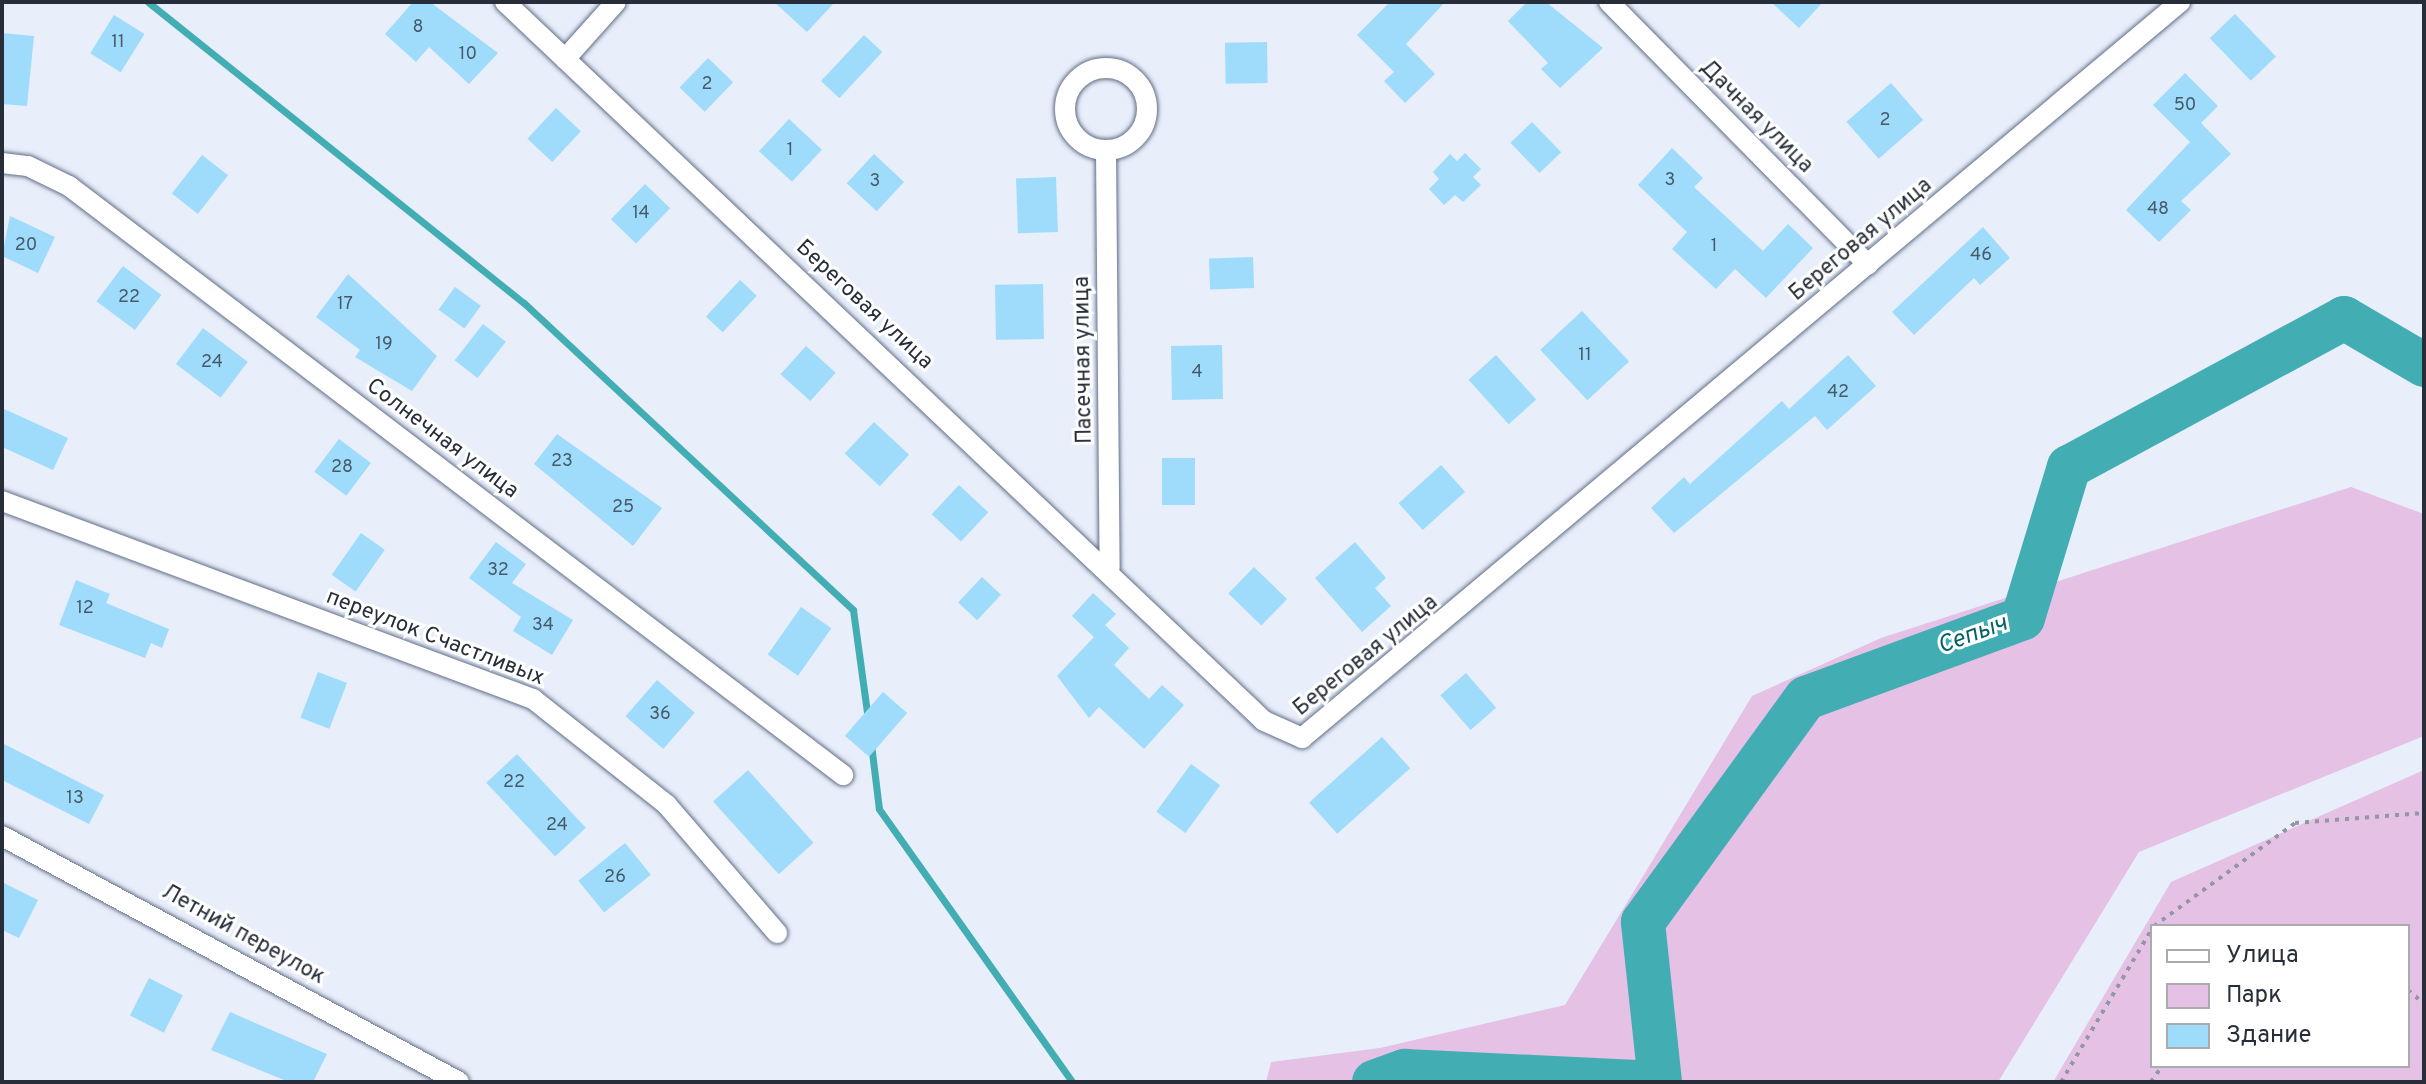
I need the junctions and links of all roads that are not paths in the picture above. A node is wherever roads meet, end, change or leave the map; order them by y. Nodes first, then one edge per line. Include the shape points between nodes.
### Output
1 (505, 2) edge
2 (616, 2) edge
3 (1609, 2) edge
4 (2180, 2) edge
5 (565, 59) junction
6 (1106, 151) junction
7 (2, 163) edge
8 (1868, 265) junction
9 (2, 501) edge
10 (1110, 568) junction
11 (843, 775) dead end
12 (2, 836) edge
13 (777, 933) dead end
14 (459, 1082) edge

1 - 5 street, Береговая улица
2 - 5 street
3 - 8 street, Дачная улица
4 - 8 street, Береговая улица
5 - 10 street, Береговая улица
6 - 6 street via 1137,137 1148,107 1133,77 1102,67 1075,81 1065,110 1076,138
6 - 10 street, Пасечная улица
7 - 11 street, Солнечная улица via 28,166 69,186
8 - 10 street, Береговая улица via 1302,738 1264,721
9 - 13 street, переулок Счастливых via 533,699 667,805
12 - 14 street, Летний переулок

